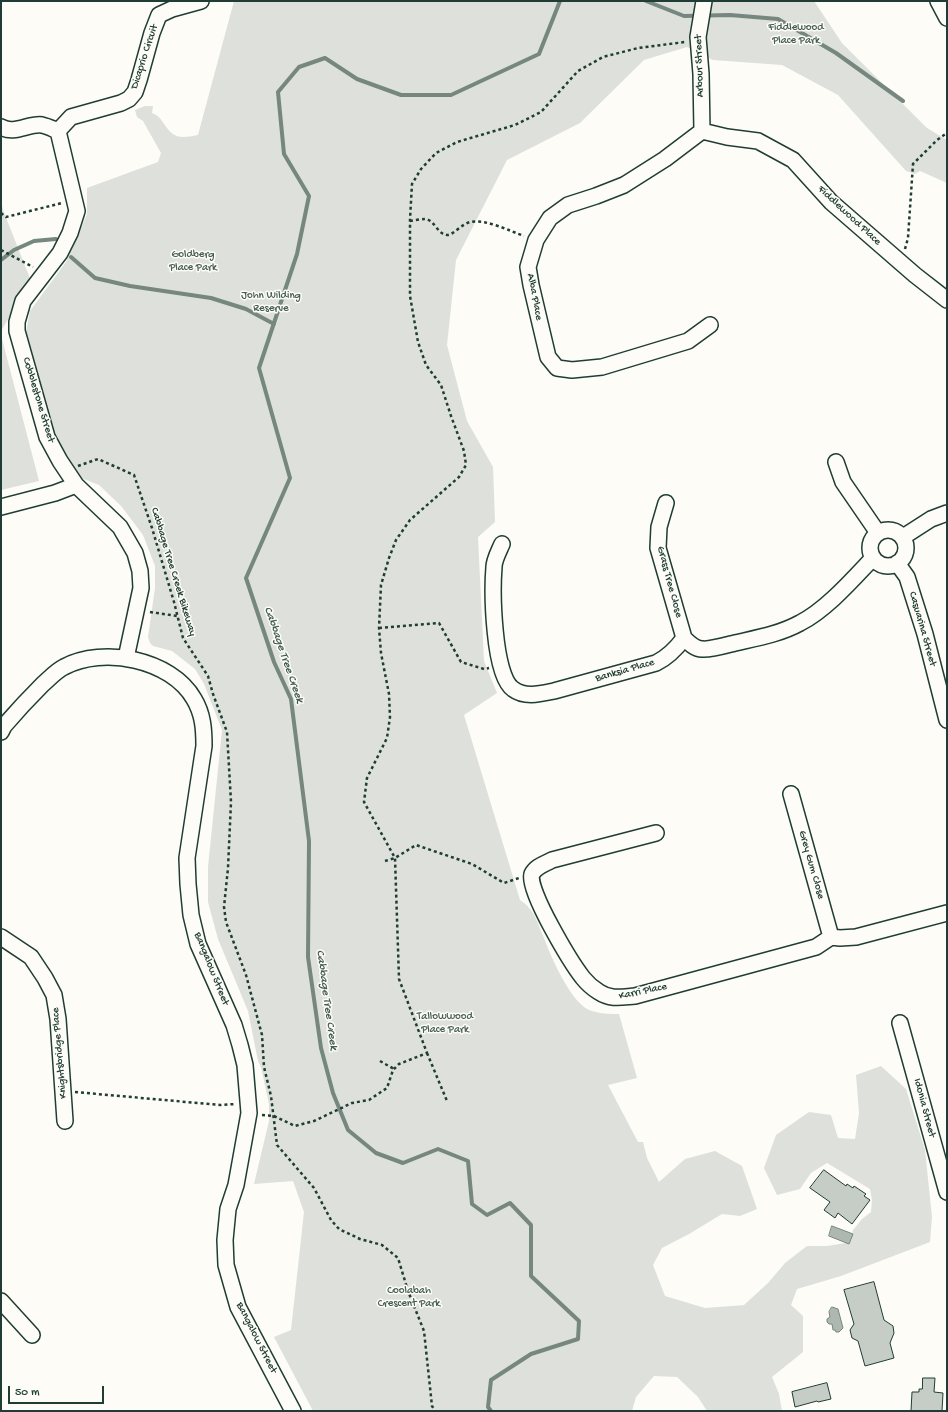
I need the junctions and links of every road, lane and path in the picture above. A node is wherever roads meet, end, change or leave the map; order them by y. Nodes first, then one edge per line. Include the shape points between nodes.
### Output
1 (201, 1) edge
2 (704, 1) edge
3 (938, 1) edge
4 (947, 18) edge
5 (693, 38) junction
6 (1, 127) edge
7 (58, 131) junction
8 (702, 131) junction
9 (947, 133) edge
10 (74, 200) junction
11 (1, 213) edge
12 (410, 221) junction
13 (536, 240) junction
14 (1, 250) edge
15 (18, 260) dead end
16 (902, 263) junction
17 (947, 300) edge
18 (710, 325) dead end
19 (836, 462) dead end
20 (66, 471) junction
21 (76, 485) junction
22 (666, 503) dead end
23 (1, 507) edge
24 (947, 513) edge
25 (878, 533) junction
26 (903, 537) junction
27 (502, 544) dead end
28 (873, 558) junction
29 (897, 563) junction
30 (148, 612) dead end
31 (177, 616) junction
32 (380, 628) junction
33 (684, 638) junction
34 (126, 658) junction
35 (501, 665) junction
36 (947, 720) edge
37 (1, 732) edge
38 (791, 794) dead end
39 (656, 833) dead end
40 (395, 858) junction
41 (385, 862) dead end
42 (532, 874) junction
43 (947, 913) edge
44 (1, 937) edge
45 (831, 937) junction
46 (900, 1023) dead end
47 (427, 1054) junction
48 (380, 1061) dead end
49 (394, 1069) junction
50 (64, 1091) junction
51 (447, 1101) dead end
52 (238, 1104) dead end
53 (274, 1116) junction
54 (65, 1121) dead end
55 (947, 1192) edge
56 (1, 1301) edge
57 (32, 1335) dead end
58 (293, 1411) edge
59 (435, 1411) edge

1 - 7 street, Dicaprio Circuit via 159,15 135,92 129,99 71,117
2 - 5 street, Arbour Street
3 - 4 street
5 - 8 street, Arbour Street via 701,74
5 - 12 path via 684,42 638,48 603,57 578,71 541,112 515,125 457,142 436,153 421,169 412,184
6 - 7 street via 14,130 42,125
7 - 10 street, Cobblestone Street
8 - 13 street, Alba Place via 624,185 568,205 550,218
8 - 16 street, Fiddlewood Place via 758,141 793,160 831,202
9 - 16 path via 913,164 908,238
10 - 11 path via 6,217
10 - 20 street, Cobblestone Street via 77,211 70,233 60,253 23,301 17,322 17,331 47,437
12 - 13 path via 431,221 445,235 470,222 485,223
12 - 32 path via 410,296 418,342 426,365 441,385 464,451 466,465 459,477 410,520 396,540 381,585
13 - 18 street, Alba Place via 528,267 548,357 557,368 572,370 602,367 688,341
14 - 15 path
16 - 17 street, Fiddlewood Place
19 - 25 street via 843,482
20 - 21 street, Cobblestone Street
20 - 31 path, Cabbage Tree Creek Bikeway via 98,459 134,475
21 - 23 street via 56,493
21 - 34 street, Cobblestone Street via 120,527 136,553 141,588
22 - 33 street, Grass Tree Close via 659,527 658,548
24 - 26 street
25 - 26 street via 891,530
25 - 28 street via 870,545
26 - 29 street via 906,549
27 - 35 street, Banksia Place via 494,566 494,629
28 - 29 street via 884,566
28 - 33 street via 814,614 785,630 726,646 702,649 692,646
29 - 36 street, Casuarina Street via 907,577
30 - 31 path
31 - 53 path, Cabbage Tree Creek Bikeway via 183,638 208,676 227,732 231,802 224,907 226,922 246,975 262,1035 264,1067
32 - 35 path via 439,623 461,662 484,669
32 - 40 path via 390,717 387,738 367,778 364,802
33 - 35 street, Banksia Place via 667,658 656,663 554,692 522,695 511,689
34 - 37 street, Bangalow Street via 93,658 74,662 57,671 29,698
34 - 58 street, Bangalow Street via 165,671 176,678 194,698 202,718 204,746 187,858 190,907 198,944 234,1025 240,1045 245,1065 249,1113 236,1185 228,1209 226,1264 238,1307
38 - 45 street, Grey Gum Close
39 - 42 street via 552,860 538,866
40 - 41 path
40 - 42 path via 416,845 472,864 504,883
40 - 47 path via 399,979
42 - 45 street, Karri Place via 536,893 556,936 584,980 600,993 613,998 635,996 775,959 816,947
43 - 45 street via 856,937
44 - 50 street, Knightsbridge Place via 31,957 54,995
46 - 55 street, Idonia Street
47 - 49 path via 399,1064
47 - 51 path
48 - 49 path
49 - 53 path via 387,1088 369,1100 352,1103 314,1121 294,1126
50 - 52 path via 220,1105
50 - 54 street, Knightsbridge Place
53 - 59 path, Cabbage Tree Creek Bikeway via 277,1145 314,1188 331,1220 339,1229 360,1239 382,1245 398,1258 424,1331 432,1406
56 - 57 street

